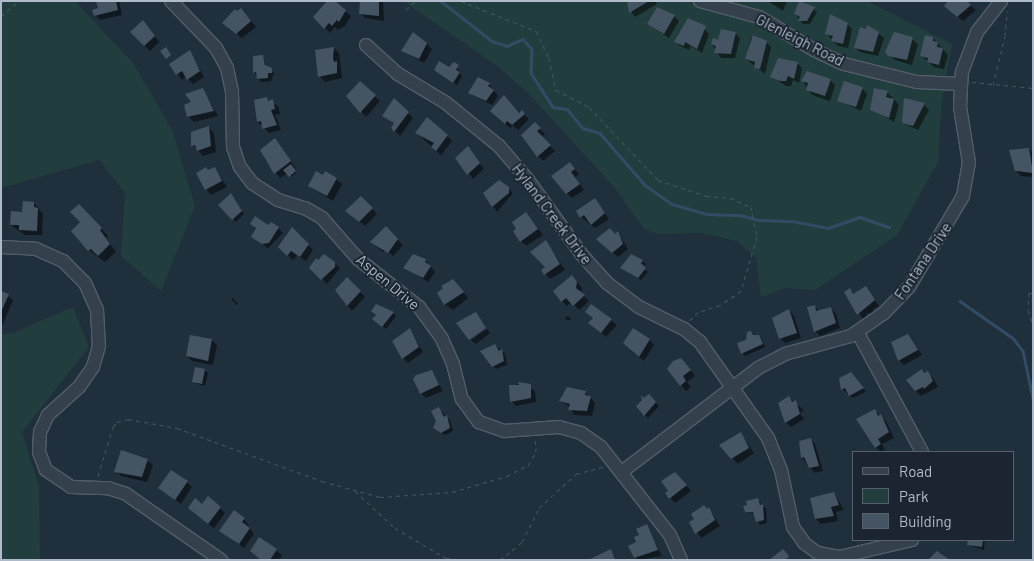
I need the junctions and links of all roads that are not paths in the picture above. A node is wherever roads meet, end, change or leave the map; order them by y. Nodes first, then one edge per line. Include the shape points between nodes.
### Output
1 (171, 1) edge
2 (700, 1) edge
3 (1004, 6) edge
4 (366, 45) dead end
5 (966, 83) junction
6 (1, 247) edge
7 (858, 333) junction
8 (734, 386) junction
9 (921, 451) edge
10 (623, 471) junction
11 (908, 541) edge
12 (221, 560) edge
13 (681, 560) edge

1 - 10 street, Aspen Drive via 216,48 227,68 232,97 232,141 245,175 268,195 322,218 358,258 419,307 442,339 453,364 462,399 472,415 486,426 504,431 537,426 570,429 601,446
2 - 5 street, Glenleigh Road via 766,20 814,50 844,64 917,82
3 - 5 street, Fontana Drive via 970,46
4 - 8 street, Hyland Creek Drive via 398,74 446,103 487,134 520,170 599,276 639,307 692,335
5 - 7 street, Fontana Drive via 960,107 969,157 963,196 909,287 888,310
6 - 12 street via 36,249 64,261 85,283 100,323 99,346 93,367 80,386 53,409 43,423 39,452 46,470 71,487 108,488 126,494
7 - 8 street, Fontana Drive via 831,344 775,358
7 - 9 street
8 - 10 street, Fontana Drive
8 - 11 street, Hyland Creek Drive via 758,420 775,454 793,527 804,543 818,553 839,557
10 - 13 street, Aspen Drive via 670,535

